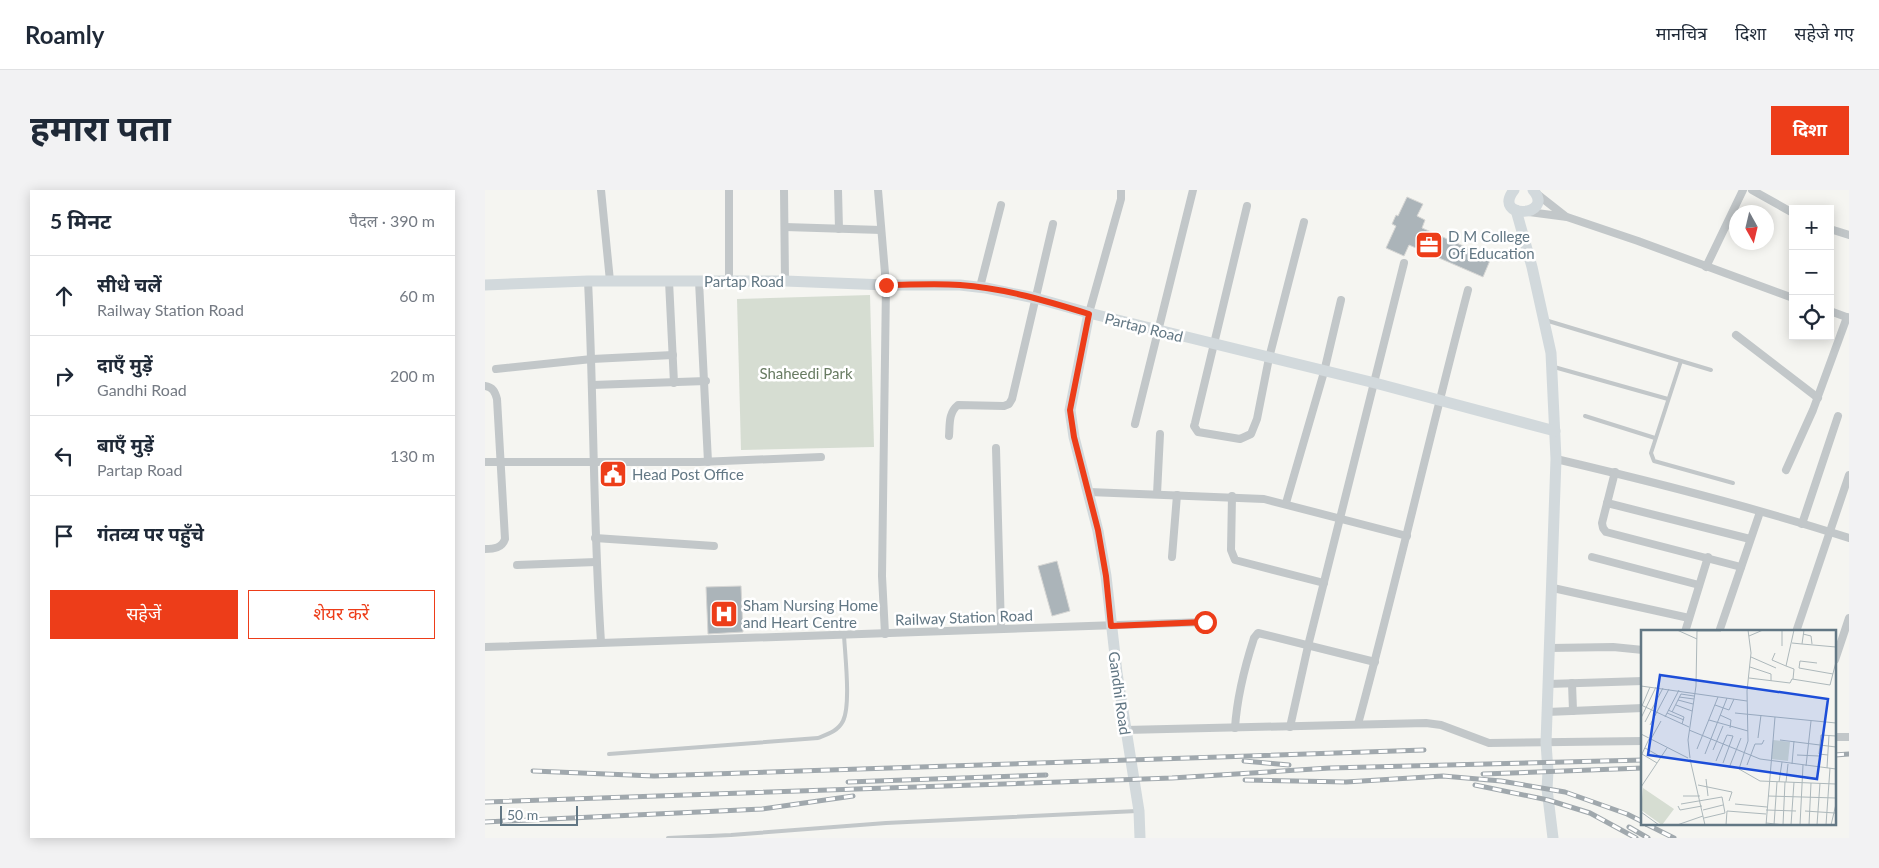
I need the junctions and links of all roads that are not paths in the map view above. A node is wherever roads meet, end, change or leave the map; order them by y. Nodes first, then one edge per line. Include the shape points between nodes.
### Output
1 (601, 190) edge
2 (729, 190) edge
3 (784, 190) edge
4 (838, 190) edge
5 (878, 190) edge
6 (1121, 190) edge
7 (1193, 190) edge
8 (1503, 190) edge
9 (1514, 190) edge
10 (1743, 190) edge
11 (1752, 190) edge
12 (1535, 192) edge
13 (1001, 205) dead end
14 (1247, 206) dead end
15 (1513, 208) junction
16 (1529, 212) junction
17 (1789, 212) edge
18 (1567, 217) junction
19 (1303, 222) dead end
20 (1053, 224) dead end
21 (785, 228) junction
22 (839, 229) junction
23 (881, 230) junction
24 (1834, 230) edge
25 (1849, 235) edge
26 (1404, 263) dead end
27 (1706, 267) junction
28 (588, 281) junction
29 (610, 281) junction
30 (669, 281) junction
31 (699, 281) junction
32 (729, 281) junction
33 (785, 281) junction
34 (485, 285) edge
35 (886, 285) junction
36 (980, 287) junction
37 (1468, 290) dead end
38 (1789, 297) edge
39 (1035, 298) junction
40 (1341, 300) dead end
41 (1834, 312) edge
42 (1089, 314) junction
43 (1848, 317) edge
44 (1544, 320) junction
45 (1158, 331) junction
46 (1736, 335) dead end
47 (1213, 344) junction
48 (673, 355) junction
49 (1269, 358) junction
50 (592, 359) junction
51 (1681, 361) junction
52 (1552, 367) junction
53 (496, 369) dead end
54 (1711, 370) dead end
55 (1325, 372) junction
56 (706, 381) junction
57 (674, 383) junction
58 (1375, 383) junction
59 (485, 386) edge
60 (593, 386) junction
61 (1818, 398) junction
62 (1668, 400) junction
63 (1439, 401) junction
64 (1585, 416) dead end
65 (1838, 416) dead end
66 (1135, 424) dead end
67 (1555, 431) junction
68 (1160, 434) dead end
69 (949, 436) dead end
70 (1655, 438) junction
71 (996, 448) dead end
72 (821, 457) dead end
73 (1556, 459) junction
74 (485, 462) edge
75 (502, 462) junction
76 (709, 462) junction
77 (594, 463) junction
78 (1786, 470) dead end
79 (1615, 472) junction
80 (1849, 475) edge
81 (1733, 483) dead end
82 (1089, 492) junction
83 (1157, 494) junction
84 (1177, 495) junction
85 (1232, 496) junction
86 (1607, 503) junction
87 (1286, 504) junction
88 (1760, 512) junction
89 (1341, 520) junction
90 (1802, 524) junction
91 (1829, 532) junction
92 (1407, 536) junction
93 (595, 538) junction
94 (1849, 538) edge
95 (1750, 539) junction
96 (714, 546) dead end
97 (485, 549) edge
98 (1592, 557) dead end
99 (1171, 558) dead end
100 (1707, 558) junction
101 (596, 562) junction
102 (517, 565) dead end
103 (1741, 567) junction
104 (1324, 583) junction
105 (1699, 585) junction
106 (1553, 588) junction
107 (1689, 618) junction
108 (1849, 618) edge
109 (1205, 622) dead end
110 (1111, 626) junction
111 (1001, 629) junction
112 (1686, 630) edge
113 (1720, 630) edge
114 (1797, 630) edge
115 (885, 634) junction
116 (844, 635) junction
117 (601, 642) junction
118 (1308, 646) junction
119 (485, 647) edge
120 (1550, 648) junction
121 (1641, 650) edge
122 (1837, 654) edge
123 (1375, 662) junction
124 (1641, 681) edge
125 (1572, 683) junction
126 (1548, 684) junction
127 (1641, 708) edge
128 (1547, 712) junction
129 (1573, 712) junction
130 (1358, 724) junction
131 (1290, 727) junction
132 (1235, 728) junction
133 (1125, 730) junction
134 (1641, 741) edge
135 (1546, 743) junction
136 (609, 754) dead end
137 (1139, 811) junction
138 (668, 838) edge
139 (1140, 838) edge
140 (1553, 838) edge

1 - 29 street
2 - 32 street
3 - 21 street
4 - 22 street
5 - 23 street
6 - 42 street
7 - 45 street
8 - 15 street
9 - 15 street via 1510,198
10 - 27 street
11 - 17 street
12 - 16 street via 1537,201
12 - 18 street
13 - 36 street
14 - 47 street
15 - 16 street via 1522,213
15 - 44 street via 1532,266
16 - 18 street
18 - 27 street
19 - 49 street
20 - 39 street
21 - 22 street
21 - 33 street
22 - 23 street
23 - 35 street
24 - 25 street
26 - 58 street
27 - 38 street
28 - 29 street, Partap Road
28 - 34 street, Partap Road
28 - 50 street
29 - 30 street, Partap Road
30 - 31 street, Partap Road
30 - 48 street
31 - 32 street, Partap Road
31 - 56 street
32 - 33 street, Partap Road
33 - 35 street, Partap Road
35 - 36 street, Partap Road
35 - 115 street via 882,567
36 - 39 street, Partap Road
37 - 63 street
39 - 42 street, Partap Road
39 - 69 street via 1009,404 957,405 950,416
40 - 55 street
41 - 43 street
42 - 45 street, Partap Road
42 - 82 street, Gandhi Road via 1070,410
43 - 61 street
44 - 51 lane
44 - 52 street
45 - 47 street, Partap Road
45 - 66 street
46 - 61 street
47 - 49 street, Partap Road
47 - 49 street via 1195,423 1196,430 1203,434 1240,439 1251,434
48 - 50 street
48 - 57 street
49 - 55 street, Partap Road
50 - 53 street
50 - 60 street
51 - 54 lane
51 - 62 lane
52 - 62 lane
52 - 67 street
55 - 58 street, Partap Road
55 - 87 street
56 - 57 street
56 - 76 street
57 - 60 street
58 - 63 street, Partap Road
58 - 89 street
59 - 75 street via 495,392 497,399
60 - 77 street
61 - 78 street
62 - 70 lane
63 - 67 street, Partap Road
63 - 92 street
64 - 70 lane
65 - 90 street
67 - 73 street
68 - 83 street
70 - 81 lane via 1651,452 1654,461
71 - 111 street
72 - 76 street
73 - 79 street
73 - 106 street
74 - 75 street
75 - 77 street
75 - 97 street via 505,539 499,547
76 - 77 street
77 - 93 street
79 - 86 street
79 - 88 street
80 - 91 street
82 - 83 street
82 - 110 street, Gandhi Road via 1106,576
83 - 84 street
84 - 85 street
84 - 99 street
85 - 87 street
85 - 104 street via 1231,550 1235,560
86 - 95 street
86 - 100 street via 1602,523 1606,532
87 - 89 street
88 - 90 street
88 - 95 street
89 - 92 street
89 - 104 street
90 - 91 street
91 - 94 street
91 - 114 street
92 - 123 street
93 - 96 street
93 - 101 street
95 - 103 street
98 - 105 street
100 - 103 street
100 - 105 street
101 - 102 street
101 - 117 street
103 - 113 street
104 - 118 street
105 - 107 street
106 - 107 street
106 - 120 street
107 - 112 street
108 - 122 street
109 - 110 street, Railway Station Road
110 - 111 street, Railway Station Road
110 - 133 street, Gandhi Road
111 - 115 street, Railway Station Road
115 - 116 street, Railway Station Road
116 - 117 street, Railway Station Road
116 - 136 lane via 847,709 843,722 833,732 818,738
117 - 119 street, Railway Station Road
118 - 123 street
118 - 131 street
118 - 132 street via 1261,633 1256,635 1237,698
120 - 121 street
120 - 126 street
123 - 130 street
124 - 125 street
125 - 126 street
125 - 129 street
126 - 128 street
127 - 129 street
128 - 129 street
128 - 135 street
130 - 131 street
130 - 135 street via 1441,724 1489,743
131 - 132 street
132 - 133 street
133 - 137 street, Gandhi Road
134 - 135 street
135 - 140 street
137 - 138 lane
137 - 139 street, Gandhi Road

